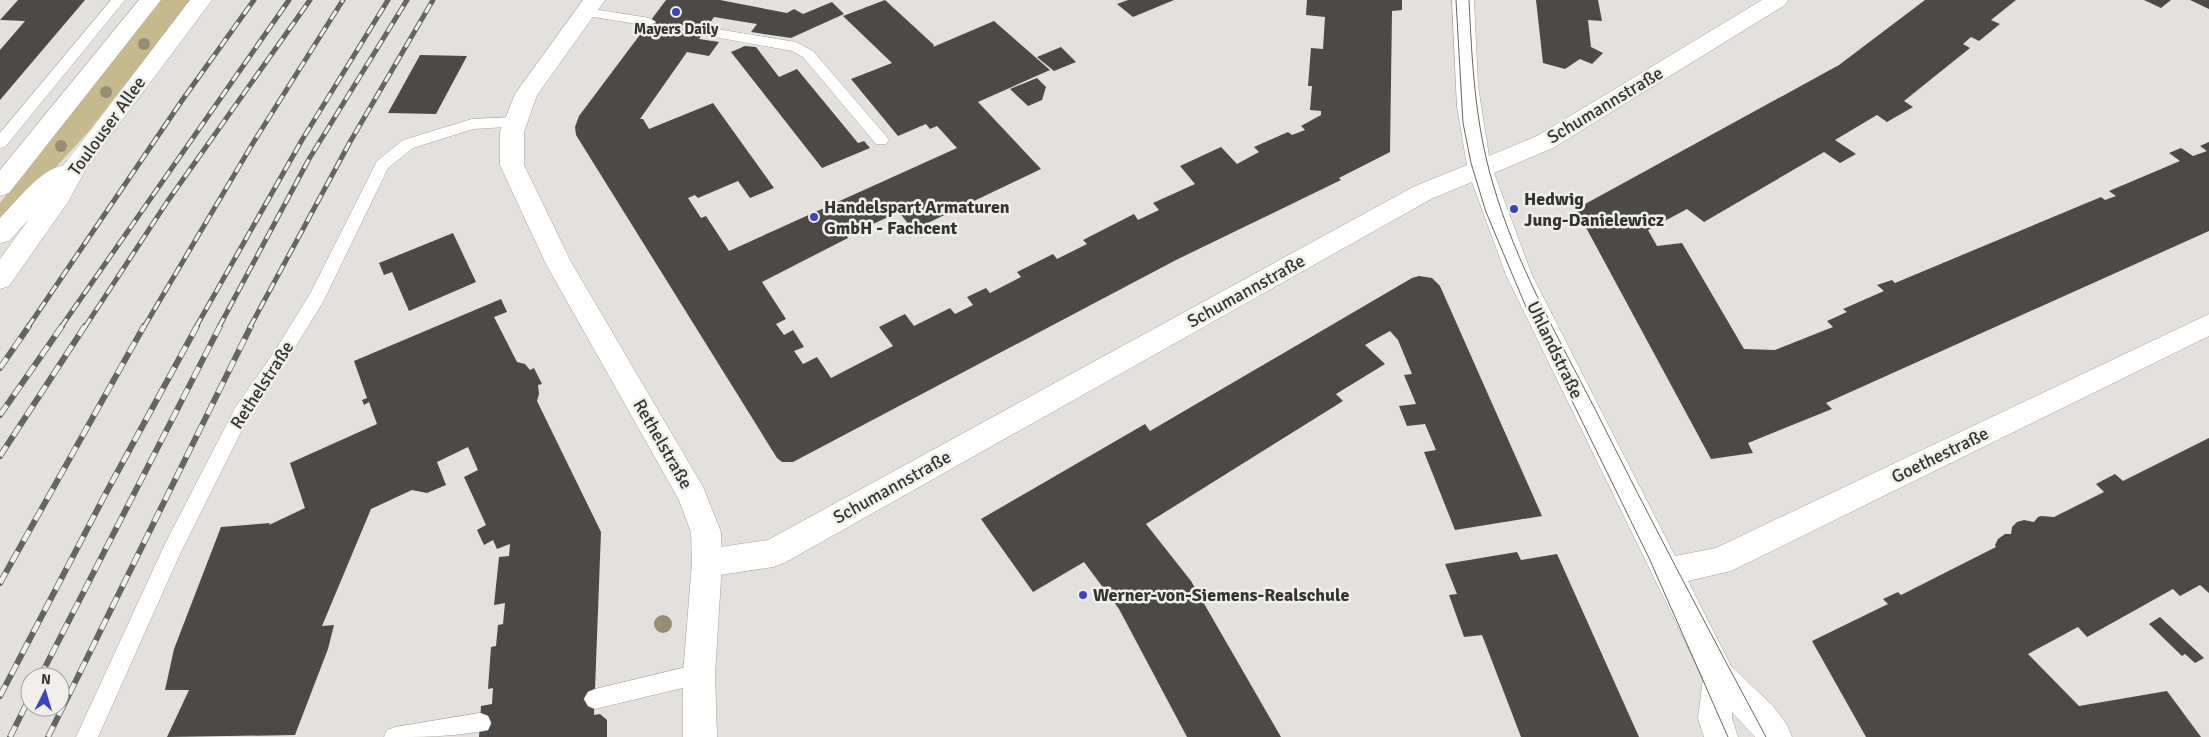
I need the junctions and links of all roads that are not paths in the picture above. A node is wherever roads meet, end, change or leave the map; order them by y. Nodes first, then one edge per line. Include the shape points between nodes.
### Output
1 (118, 0) edge
2 (150, 0) edge
3 (201, 0) edge
4 (1463, 0) edge
5 (1778, 0) edge
6 (590, 6) edge
7 (649, 22) dead end
8 (704, 32) dead end
9 (514, 122) junction
10 (881, 140) dead end
11 (0, 143) edge
12 (78, 162) junction
13 (1480, 169) junction
14 (0, 187) edge
15 (0, 234) edge
16 (0, 279) edge
17 (2209, 324) edge
18 (707, 563) junction
19 (1666, 572) junction
20 (699, 674) junction
21 (1719, 677) junction
22 (595, 699) dead end
23 (480, 723) dead end
24 (87, 737) edge
25 (395, 737) edge
26 (700, 737) edge
27 (1722, 737) edge
28 (1775, 737) edge

1 - 11 lane
2 - 14 street
3 - 12 street, Toulouser Allee
4 - 13 street, Uhlandstraße via 1469,103
5 - 13 street, Schumannstraße via 1545,142
6 - 7 lane
6 - 9 street, Rethelstraße via 533,81
8 - 10 lane via 796,47 808,54
9 - 18 street, Rethelstraße via 510,149 512,165 559,264 693,496 706,532
9 - 24 lane, Rethelstraße via 472,124 408,144 382,165 317,297 241,413 172,550
12 - 15 street via 40,191
12 - 16 street, Toulouser Allee via 59,196
13 - 18 street, Schumannstraße via 1422,193 773,553
13 - 19 street, Uhlandstraße via 1519,275
17 - 19 street, Goethestraße via 1720,561
18 - 20 street, Rethelstraße
19 - 21 street, Uhlandstraße
20 - 22 lane
20 - 26 street, Rethelstraße
21 - 27 street via 1715,718
21 - 28 street, Uhlandstraße via 1761,717
23 - 25 lane

